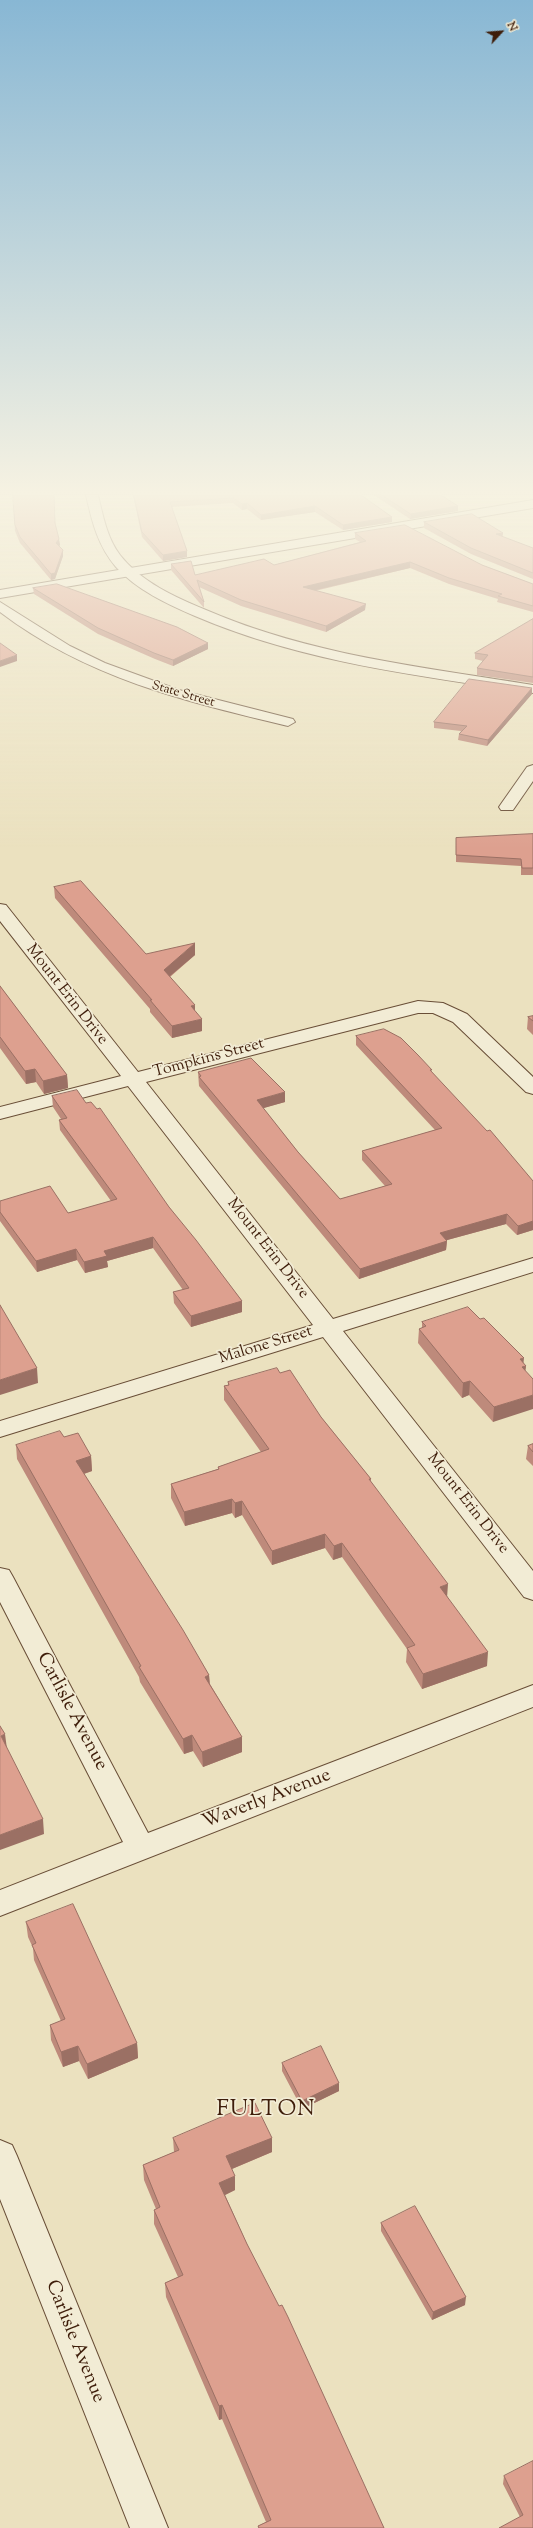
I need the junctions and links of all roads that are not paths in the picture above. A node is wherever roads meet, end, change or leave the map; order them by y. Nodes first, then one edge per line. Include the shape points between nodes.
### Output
1 (9, 613) edge
2 (199, 613) edge
3 (533, 689) edge
4 (288, 722) dead end
5 (533, 770) edge
6 (506, 807) dead end
7 (0, 909) edge
8 (131, 1079) junction
9 (533, 1088) edge
10 (0, 1113) edge
11 (533, 1265) edge
12 (328, 1327) junction
13 (0, 1429) edge
14 (0, 1577) edge
15 (533, 1590) edge
16 (533, 1696) edge
17 (141, 1848) junction
18 (0, 1902) edge
19 (0, 2156) edge
20 (149, 2528) edge

1 - 4 street, State Street via 43,638 115,673 207,702
2 - 3 street via 277,642 356,661
5 - 6 street
7 - 8 street, Mount Erin Drive
8 - 9 street, Tompkins Street via 418,1007 436,1008 460,1018
8 - 10 street, Tompkins Street
8 - 12 street, Mount Erin Drive
11 - 12 street, Malone Street
12 - 13 street, Malone Street
12 - 15 street, Mount Erin Drive
14 - 17 street, Carlisle Avenue
16 - 17 street, Waverly Avenue
17 - 18 street, Waverly Avenue
19 - 20 street, Carlisle Avenue

